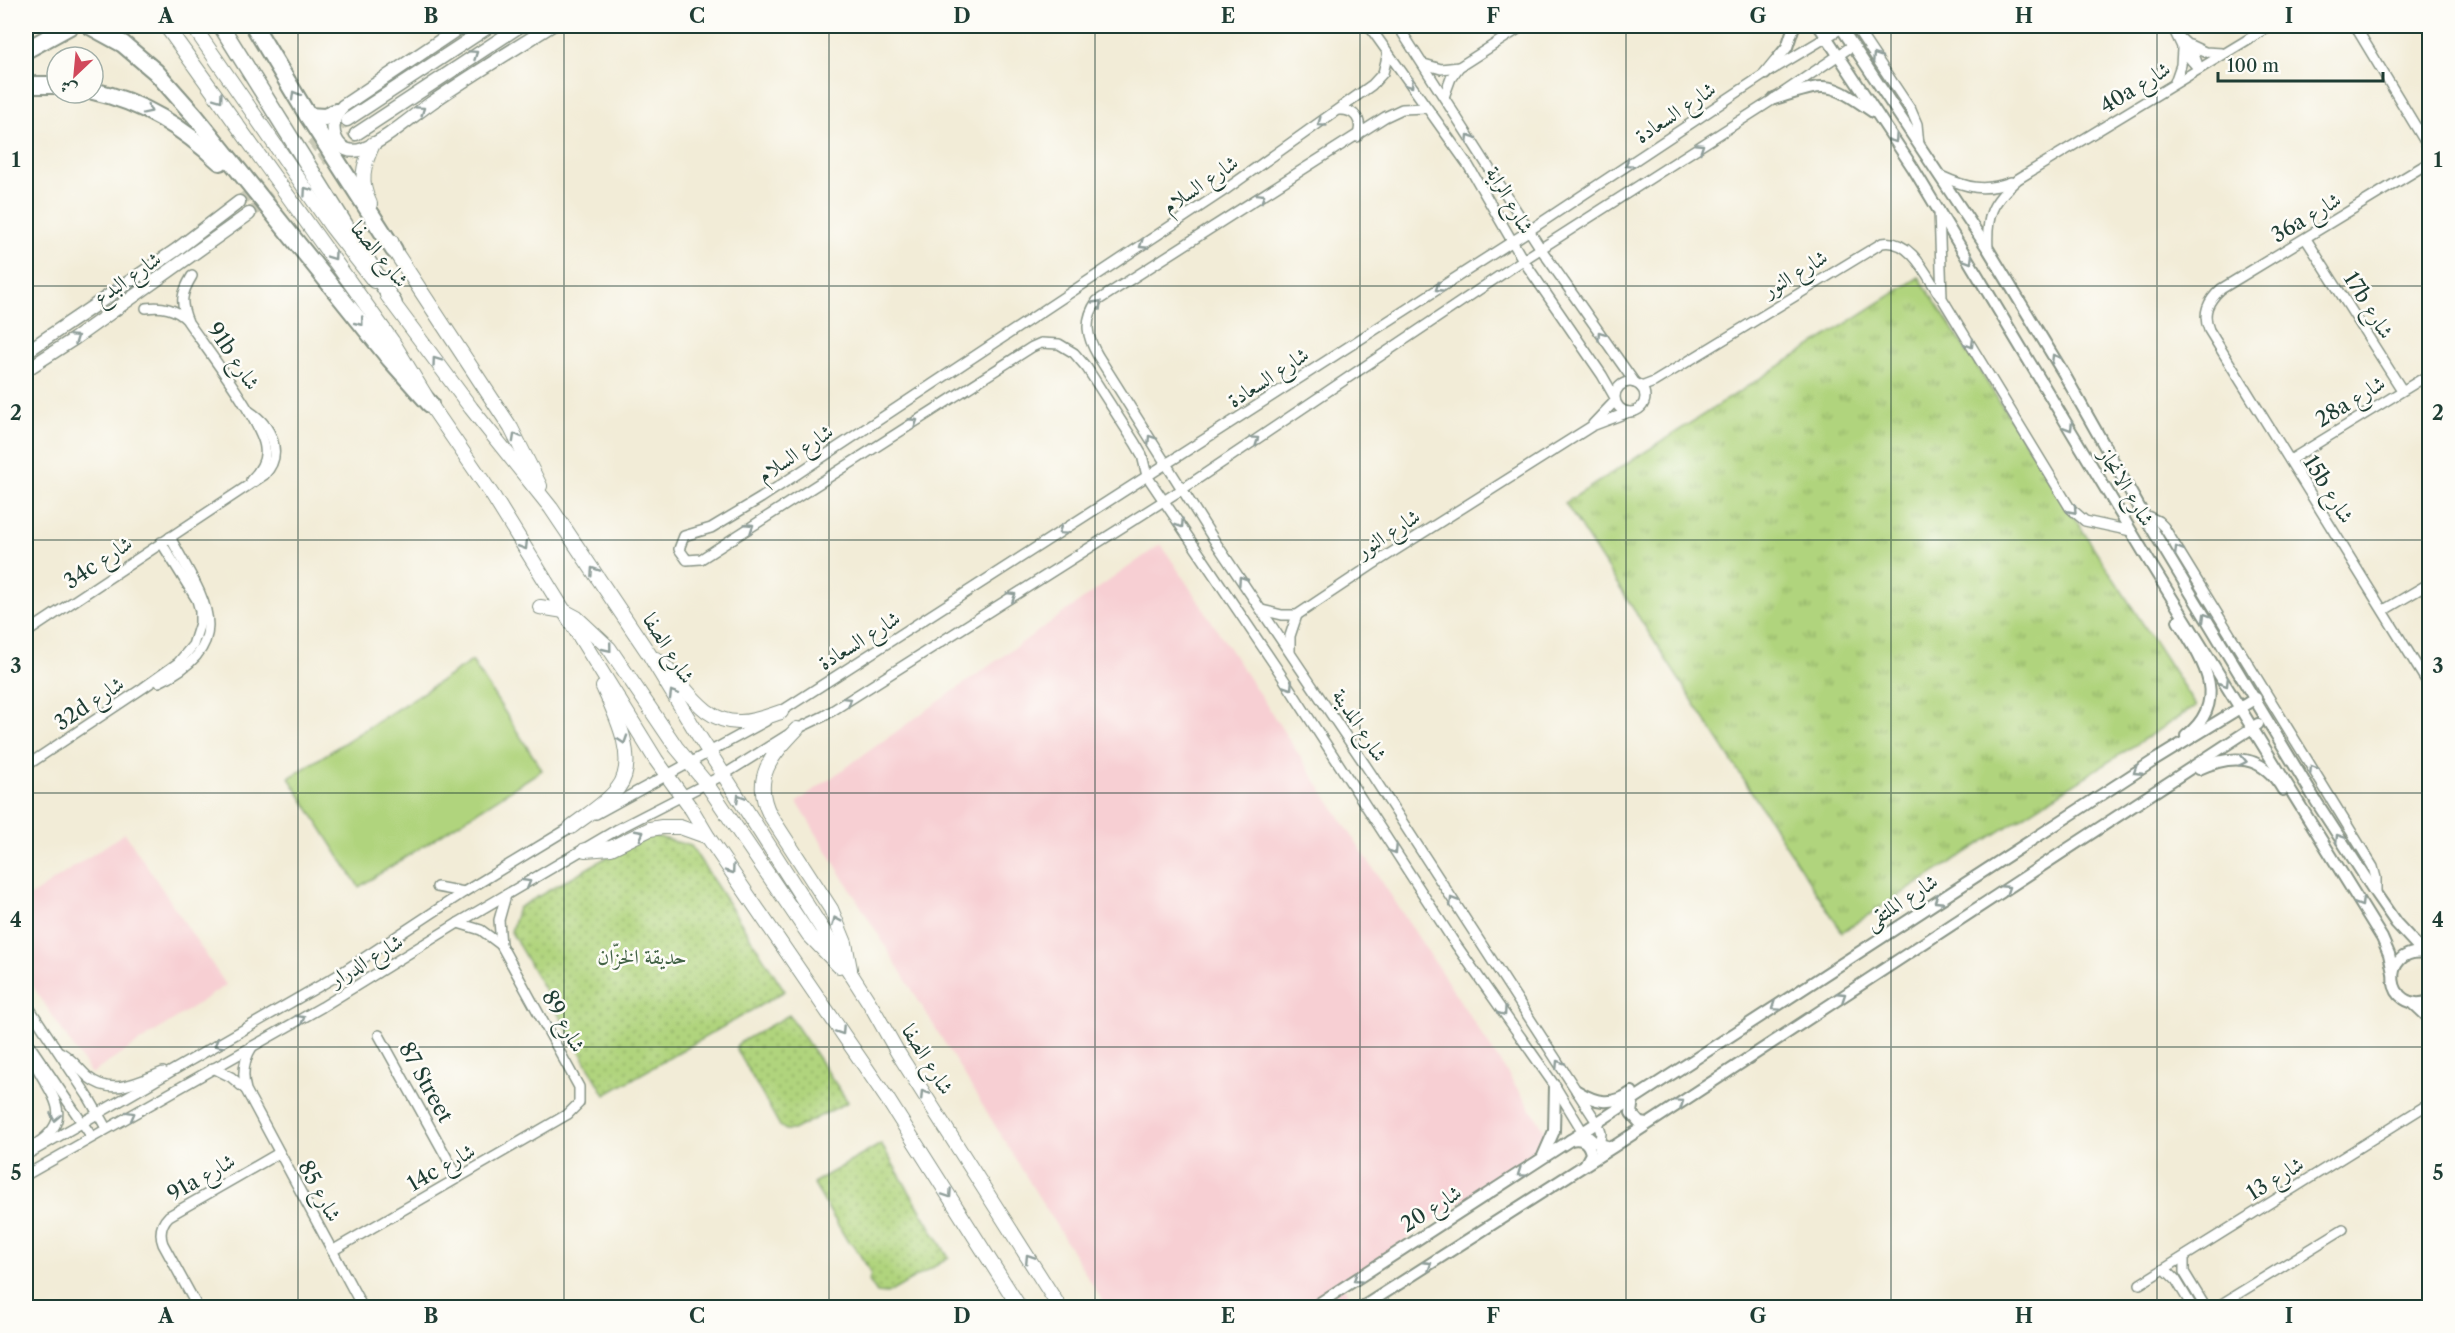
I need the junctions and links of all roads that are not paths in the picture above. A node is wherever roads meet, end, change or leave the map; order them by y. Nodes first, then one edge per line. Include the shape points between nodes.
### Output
1 (70, 26) edge
2 (90, 26) edge
3 (166, 26) edge
4 (193, 26) edge
5 (221, 26) edge
6 (254, 26) edge
7 (462, 26) edge
8 (490, 26) edge
9 (520, 26) edge
10 (551, 26) edge
11 (1369, 26) edge
12 (1398, 26) edge
13 (1522, 26) edge
14 (1794, 26) edge
15 (1819, 26) edge
16 (1855, 26) edge
17 (2172, 26) edge
18 (2270, 26) edge
19 (2350, 26) edge
20 (2355, 26) edge
21 (1841, 27) edge
22 (1827, 38) junction
23 (2363, 42) junction
24 (1852, 45) junction
25 (2185, 45) junction
26 (33, 47) edge
27 (1388, 53) junction
28 (2225, 53) junction
29 (1839, 55) junction
30 (1423, 63) junction
31 (1459, 67) junction
32 (2199, 69) junction
33 (1765, 74) junction
34 (2175, 83) junction
35 (26, 85) edge
36 (45, 85) edge
37 (105, 95) edge
38 (1444, 97) junction
39 (1774, 99) junction
40 (1426, 108) junction
41 (1339, 110) junction
42 (1878, 115) junction
43 (308, 116) junction
44 (342, 116) junction
45 (356, 134) tunnel mouth
46 (1356, 136) junction
47 (373, 144) junction
48 (1919, 145) junction
49 (2430, 150) edge
50 (2430, 162) edge
51 (1941, 176) junction
52 (2018, 179) junction
53 (239, 202) tunnel mouth
54 (1939, 210) junction
55 (270, 211) junction
56 (249, 214) tunnel mouth
57 (1530, 230) junction
58 (2306, 239) junction
59 (1512, 240) junction
60 (1541, 249) junction
61 (1988, 249) junction
62 (394, 250) junction
63 (1523, 260) junction
64 (192, 276) dead end
65 (1942, 298) junction
66 (394, 303) junction
67 (2206, 307) joint
68 (146, 308) dead end
69 (188, 322) junction
70 (26, 352) edge
71 (1098, 356) joint
72 (1087, 368) joint
73 (26, 370) edge
74 (2430, 374) edge
75 (1640, 388) junction
76 (2402, 390) junction
77 (1615, 399) junction
78 (430, 404) junction
79 (1629, 412) junction
80 (1592, 426) junction
81 (2290, 460) junction
82 (1167, 464) junction
83 (1148, 476) junction
84 (243, 488) joint
85 (1184, 488) junction
86 (1164, 501) junction
87 (551, 508) junction
88 (2143, 514) junction
89 (2131, 531) junction
90 (170, 537) junction
91 (161, 542) junction
92 (2149, 561) junction
93 (2430, 583) edge
94 (540, 607) dead end
95 (1262, 610) junction
96 (2384, 610) junction
97 (564, 611) junction
98 (1297, 615) junction
99 (576, 628) junction
100 (26, 633) edge
101 (1290, 651) junction
102 (649, 654) junction
103 (2430, 687) edge
104 (143, 688) junction
105 (2256, 699) junction
106 (2241, 708) junction
107 (781, 711) junction
108 (2267, 719) junction
109 (2253, 727) junction
110 (797, 729) junction
111 (697, 733) junction
112 (676, 747) junction
113 (711, 753) junction
114 (2155, 760) junction
115 (689, 763) junction
116 (26, 766) edge
117 (725, 774) junction
118 (662, 779) junction
119 (706, 783) junction
120 (2169, 784) junction
121 (682, 796) junction
122 (715, 797) junction
123 (692, 810) junction
124 (571, 827) junction
125 (708, 837) junction
126 (585, 850) junction
127 (2340, 870) junction
128 (437, 887) dead end
129 (464, 892) junction
130 (2376, 894) junction
131 (506, 895) junction
132 (458, 923) junction
133 (501, 945) junction
134 (2427, 953) edge
135 (2393, 973) junction
136 (852, 977) junction
137 (2430, 1000) edge
138 (26, 1003) edge
139 (2413, 1003) junction
140 (2430, 1019) edge
141 (379, 1035) dead end
142 (27, 1042) edge
143 (253, 1046) junction
144 (57, 1050) junction
145 (176, 1068) junction
146 (213, 1068) junction
147 (1662, 1080) junction
148 (1555, 1086) junction
149 (246, 1090) junction
150 (1577, 1091) junction
151 (1633, 1100) junction
152 (2430, 1103) edge
153 (1591, 1113) junction
154 (568, 1114) joint
155 (98, 1115) junction
156 (1576, 1122) junction
157 (83, 1124) junction
158 (1598, 1124) junction
159 (1647, 1125) junction
160 (106, 1128) junction
161 (1583, 1132) junction
162 (92, 1137) junction
163 (1570, 1140) junction
164 (1600, 1144) junction
165 (1613, 1147) junction
166 (26, 1150) edge
167 (279, 1153) junction
168 (26, 1155) edge
169 (1597, 1157) junction
170 (1539, 1160) junction
171 (1586, 1164) junction
172 (26, 1175) edge
173 (458, 1178) junction
174 (2343, 1229) dead end
175 (332, 1251) junction
176 (2184, 1257) junction
177 (2165, 1269) junction
178 (2140, 1284) dead end
179 (198, 1308) edge
180 (363, 1308) edge
181 (1020, 1308) edge
182 (1060, 1308) edge
183 (1312, 1308) edge
184 (1361, 1308) edge
185 (2193, 1308) edge
186 (2206, 1308) edge
187 (2215, 1308) edge

1 - 26 highway
2 - 55 highway via 135,52 156,72
3 -> 78 main road, شارع الصفا via 361,296
66 -> 4 main road, شارع الصفا via 331,226
5 - 66 highway
43 -> 6 highway
7 - 44 main road via 349,101
8 - 44 main road
45 -> 9 main road
47 -> 10 main road
11 - 27 street, شارع الراية
12 - 30 street, شارع الراية
13 - 31 street
14 - 33 street via 1786,47
15 - 22 street, شارع الانجاز
48 -> 16 street, شارع الانجاز via 1911,110
17 - 25 street
18 - 28 street, 40a شارع
19 - 23 street
20 - 23 street
21 - 22 street, شارع السعادة
21 - 24 street, شارع الانجاز
22 - 29 street, شارع الانجاز
22 - 33 street, شارع السعادة
23 - 49 street
24 - 29 street, شارع السعادة
24 - 48 street, شارع الانجاز
25 - 28 street
25 - 32 street via 2189,59
25 - 34 street
27 -> 40 street, شارع الراية
27 - 41 street, شارع السلام via 1381,77
28 - 32 street, 40a شارع
29 - 39 street, شارع السعادة
29 - 42 street, شارع الانجاز
30 - 31 street via 1441,69
30 - 38 street, شارع الراية
31 - 38 street
32 - 34 street, 40a شارع
33 -> 57 street, شارع السعادة
34 - 52 street, 40a شارع
35 - 36 highway
37 -> 55 highway via 136,104 183,130
57 -> 38 street, شارع الراية
39 - 42 street via 1806,88 1830,87 1846,92
60 -> 39 street, شارع السعادة
40 - 46 street, شارع السلام via 1393,112
40 - 59 street, شارع الراية via 1468,165
41 - 46 street via 1358,117 1360,130
41 -> 72 street, شارع السلام via 1226,190 761,498 711,528 684,536 679,544 680,554 687,560 701,559 1032,347 1059,344
42 -> 54 street, شارع الانجاز
43 - 44 highway
43 - 62 highway
44 - 47 main road via 332,126 341,145 361,150
71 -> 46 street, شارع السلام via 1087,325 1097,301
47 - 62 main road via 362,182
48 - 51 street, شارع الانجاز
50 - 58 street, 36a شارع
51 - 52 street, 40a شارع via 1976,189 1991,189
51 - 61 street, شارع الانجاز
52 - 61 street, 40a شارع via 1992,208
53 - 70 main road, شارع البدع
54 - 65 street
54 -> 89 street, شارع الانجاز
55 -> 78 highway
73 -> 56 main road, شارع البدع
57 - 59 street, شارع السعادة
57 - 60 street, شارع الراية
58 - 67 street, 36a شارع via 2221,289
58 - 76 street, 17b شارع
59 - 63 street, شارع الراية
59 -> 82 street, شارع السعادة
60 - 63 street, شارع السعادة
75 -> 60 street, شارع الراية
88 -> 61 street, شارع الانجاز
87 -> 62 main road via 511,428
63 - 77 street, شارع الراية
85 -> 63 street, شارع السعادة
64 - 69 street, 91b شارع via 182,298
65 - 75 street, شارع النور via 1909,250 1894,242 1878,244
65 -> 89 street, شارع النور via 2070,508 2085,521
87 -> 66 main road, شارع الصفا
67 - 81 street, 15b شارع via 2209,330
68 - 69 street, 91b شارع via 172,310
69 - 84 street, 91b شارع via 249,411 268,428 274,443 275,456 268,472
82 -> 71 street, شارع المدينة
72 - 83 street, شارع المدينة via 1142,455
74 - 76 street, 28a شارع
75 - 77 street via 1621,384
75 - 79 street via 1641,407
76 - 81 street, 28a شارع
77 - 79 street via 1620,409
77 - 80 street
78 -> 97 main road, شارع الصفا
79 - 80 street
80 - 98 street, شارع النور
81 - 96 street, 15b شارع
82 - 83 street, شارع السعادة
82 - 85 street, شارع المدينة
83 - 86 street, شارع المدينة
83 -> 107 street, شارع السعادة
84 - 90 street, 34c شارع
85 - 86 street, شارع السعادة
95 -> 85 street, شارع المدينة
110 -> 86 street, شارع السعادة via 824,716
86 -> 148 street, شارع المدينة via 1452,939
102 -> 87 main road, شارع الصفا
105 -> 88 street, شارع الانجاز
130 -> 88 street via 2373,867 2164,527
89 - 92 street, شارع الانجاز
90 - 91 street, 34c شارع
90 - 104 street via 204,600 208,634 190,664
91 - 100 street, 34c شارع
91 - 104 street, 34c شارع via 197,600 200,623 186,655
92 -> 106 street, شارع الانجاز
92 - 114 street via 2162,595 2206,669 2210,692 2198,724
93 - 96 street
94 - 97 main road
95 - 98 street
95 - 101 street, شارع المدينة
96 - 103 street, 15b شارع
97 - 99 main road, شارع الصفا
97 -> 112 main road via 587,626 609,648
98 - 101 street
99 - 118 main road, شارع الصفا
99 -> 124 main road via 606,693 624,740 627,761 622,781 613,794
150 -> 101 street, شارع المدينة
102 - 107 main road via 673,674 696,703 717,718 740,722
111 -> 102 main road, شارع الصفا
104 - 116 street, 32d شارع
105 - 106 street, شارع الملتقى
105 - 108 street, شارع الانجاز
106 - 109 street, شارع الانجاز
106 - 114 street, شارع الملتقى
107 - 113 street, شارع السعادة
108 - 109 street
130 -> 108 street, شارع الانجاز
109 - 120 street
109 - 127 street, شارع الانجاز
110 - 117 street, شارع السعادة
136 -> 110 main road via 836,920 762,796 763,777 771,759
111 - 112 main road via 690,746
111 - 113 main road, شارع الصفا
112 - 115 main road
113 - 115 street
113 - 117 main road, شارع الصفا
114 -> 147 street, شارع الملتقى
115 - 118 street
115 - 119 main road
117 - 119 street, شارع الدرار
136 -> 117 main road, شارع الصفا
118 - 121 main road, شارع الصفا
118 - 124 street, شارع الدرار
119 - 121 street, شارع الدرار
119 - 122 main road
120 -> 127 street via 2225,759 2261,766 2279,783 2317,846
159 -> 120 street
121 - 123 main road, شارع الصفا
121 - 126 street, شارع الدرار
122 - 123 main road via 702,795
122 - 136 main road via 809,935
123 - 125 main road, شارع الصفا
124 - 129 street, شارع الدرار
126 -> 125 main road via 611,848 662,826 680,827
125 -> 181 main road, شارع الصفا via 882,1090
131 -> 126 street, شارع الدرار
127 -> 135 street, شارع الانجاز via 2382,938
128 - 129 street
129 -> 145 street, شارع الدرار via 335,977
130 - 134 street, شارع الانجاز via 2402,930
131 - 132 street, شارع الدرار
131 - 133 street, شارع 89 via 499,920
132 - 133 street, شارع 89 via 481,930
143 -> 132 street, شارع الدرار
133 - 154 street, شارع 89 via 579,1087 579,1102
134 - 135 street via 2407,954
135 - 139 street, شارع الانجاز via 2397,992
182 -> 136 main road, شارع الصفا
137 - 139 street
138 - 144 street
139 - 140 street
141 - 173 street, 87 Street
142 - 157 street
142 -> 166 street via 32,1061 56,1100 57,1116 48,1135
143 - 146 street, شارع الدرار
143 - 149 street, شارع 85 via 245,1063
144 - 145 street via 94,1081 111,1087 131,1086
144 - 155 street
145 - 155 street, شارع الدرار
146 - 149 street, شارع 85
160 -> 146 street, شارع الدرار
147 - 150 street via 1648,1081 1626,1097 1609,1102 1591,1099
147 - 151 street, شارع الملتقى
148 - 156 street, شارع المدينة
148 - 170 street via 1554,1131
149 - 167 street, شارع 85
150 - 153 street, شارع المدينة
151 - 158 street, شارع الملتقى
151 - 159 street via 1630,1106 1635,1119
152 - 176 street, شارع 13
153 - 156 street via 1585,1124
153 - 158 street, شارع المدينة
154 - 173 street, 14c شارع
155 - 157 street, شارع الدرار
155 - 160 street
156 - 161 street, شارع المدينة
157 - 162 street
157 - 168 street, شارع الدرار
158 - 161 street, شارع الملتقى
158 - 164 street, شارع المدينة
159 - 165 street
160 - 162 street, شارع الدرار
161 - 163 street, شارع الملتقى
161 - 164 street, شارع المدينة
162 - 172 street, شارع الدرار
163 - 170 street, شارع 20
163 - 171 street via 1582,1139 1587,1143 1591,1154
164 - 165 street, شارع المدينة
164 - 169 street, شارع المدينة
165 - 169 street
167 - 175 street, شارع 85
167 - 179 street, 91a شارع via 169,1216 163,1224 163,1244
169 - 171 street
170 -> 183 street, شارع 20
184 -> 171 street
173 - 175 street, 14c شارع
174 - 187 street
175 - 180 street, شارع 85
176 - 177 street, شارع 13
176 - 186 street via 2184,1272
177 - 178 street, شارع 13
177 - 185 street

